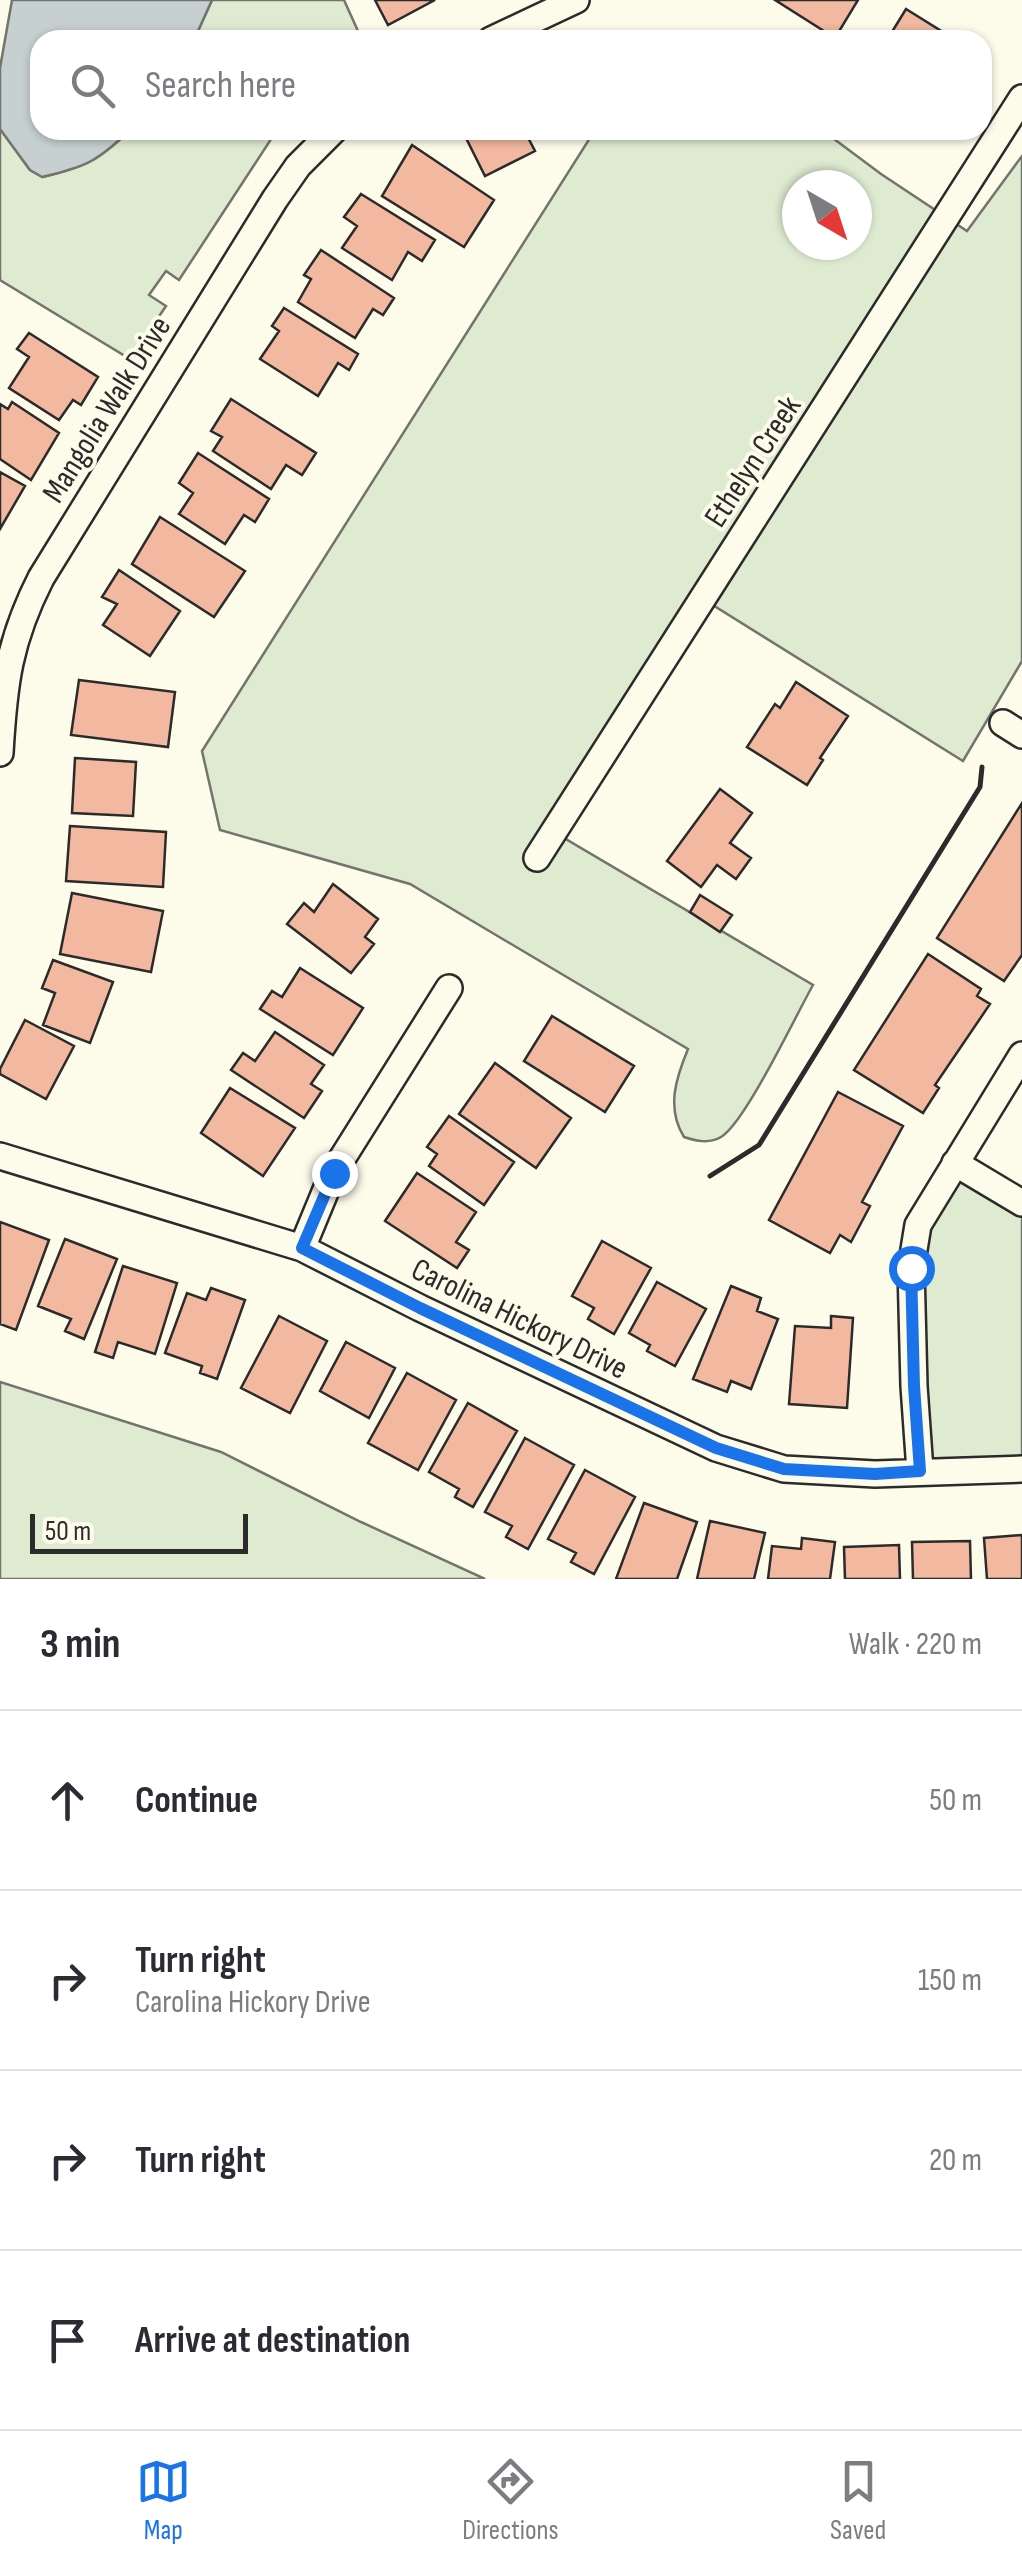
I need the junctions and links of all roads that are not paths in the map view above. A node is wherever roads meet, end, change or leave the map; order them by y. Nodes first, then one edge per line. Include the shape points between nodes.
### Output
1 (576, 0) edge
2 (512, 30) edge
3 (1022, 98) edge
4 (324, 140) edge
5 (0, 752) edge
6 (536, 858) dead end
7 (449, 988) dead end
8 (1022, 1055) edge
9 (0, 1156) edge
10 (955, 1163) junction
11 (1022, 1203) edge
12 (302, 1248) junction
13 (1022, 1468) edge
14 (920, 1471) junction

1 - 2 street
3 - 6 street, Ethelyn Creek
4 - 5 street, Mangolia Walk Drive via 274,199 24,610 4,691
7 - 12 street via 334,1173
8 - 10 street
9 - 12 street, Carolina Hickory Drive
10 - 11 street
10 - 14 street via 918,1225 913,1254
12 - 14 street, Carolina Hickory Drive via 716,1448 784,1469
13 - 14 street, Carolina Hickory Drive

